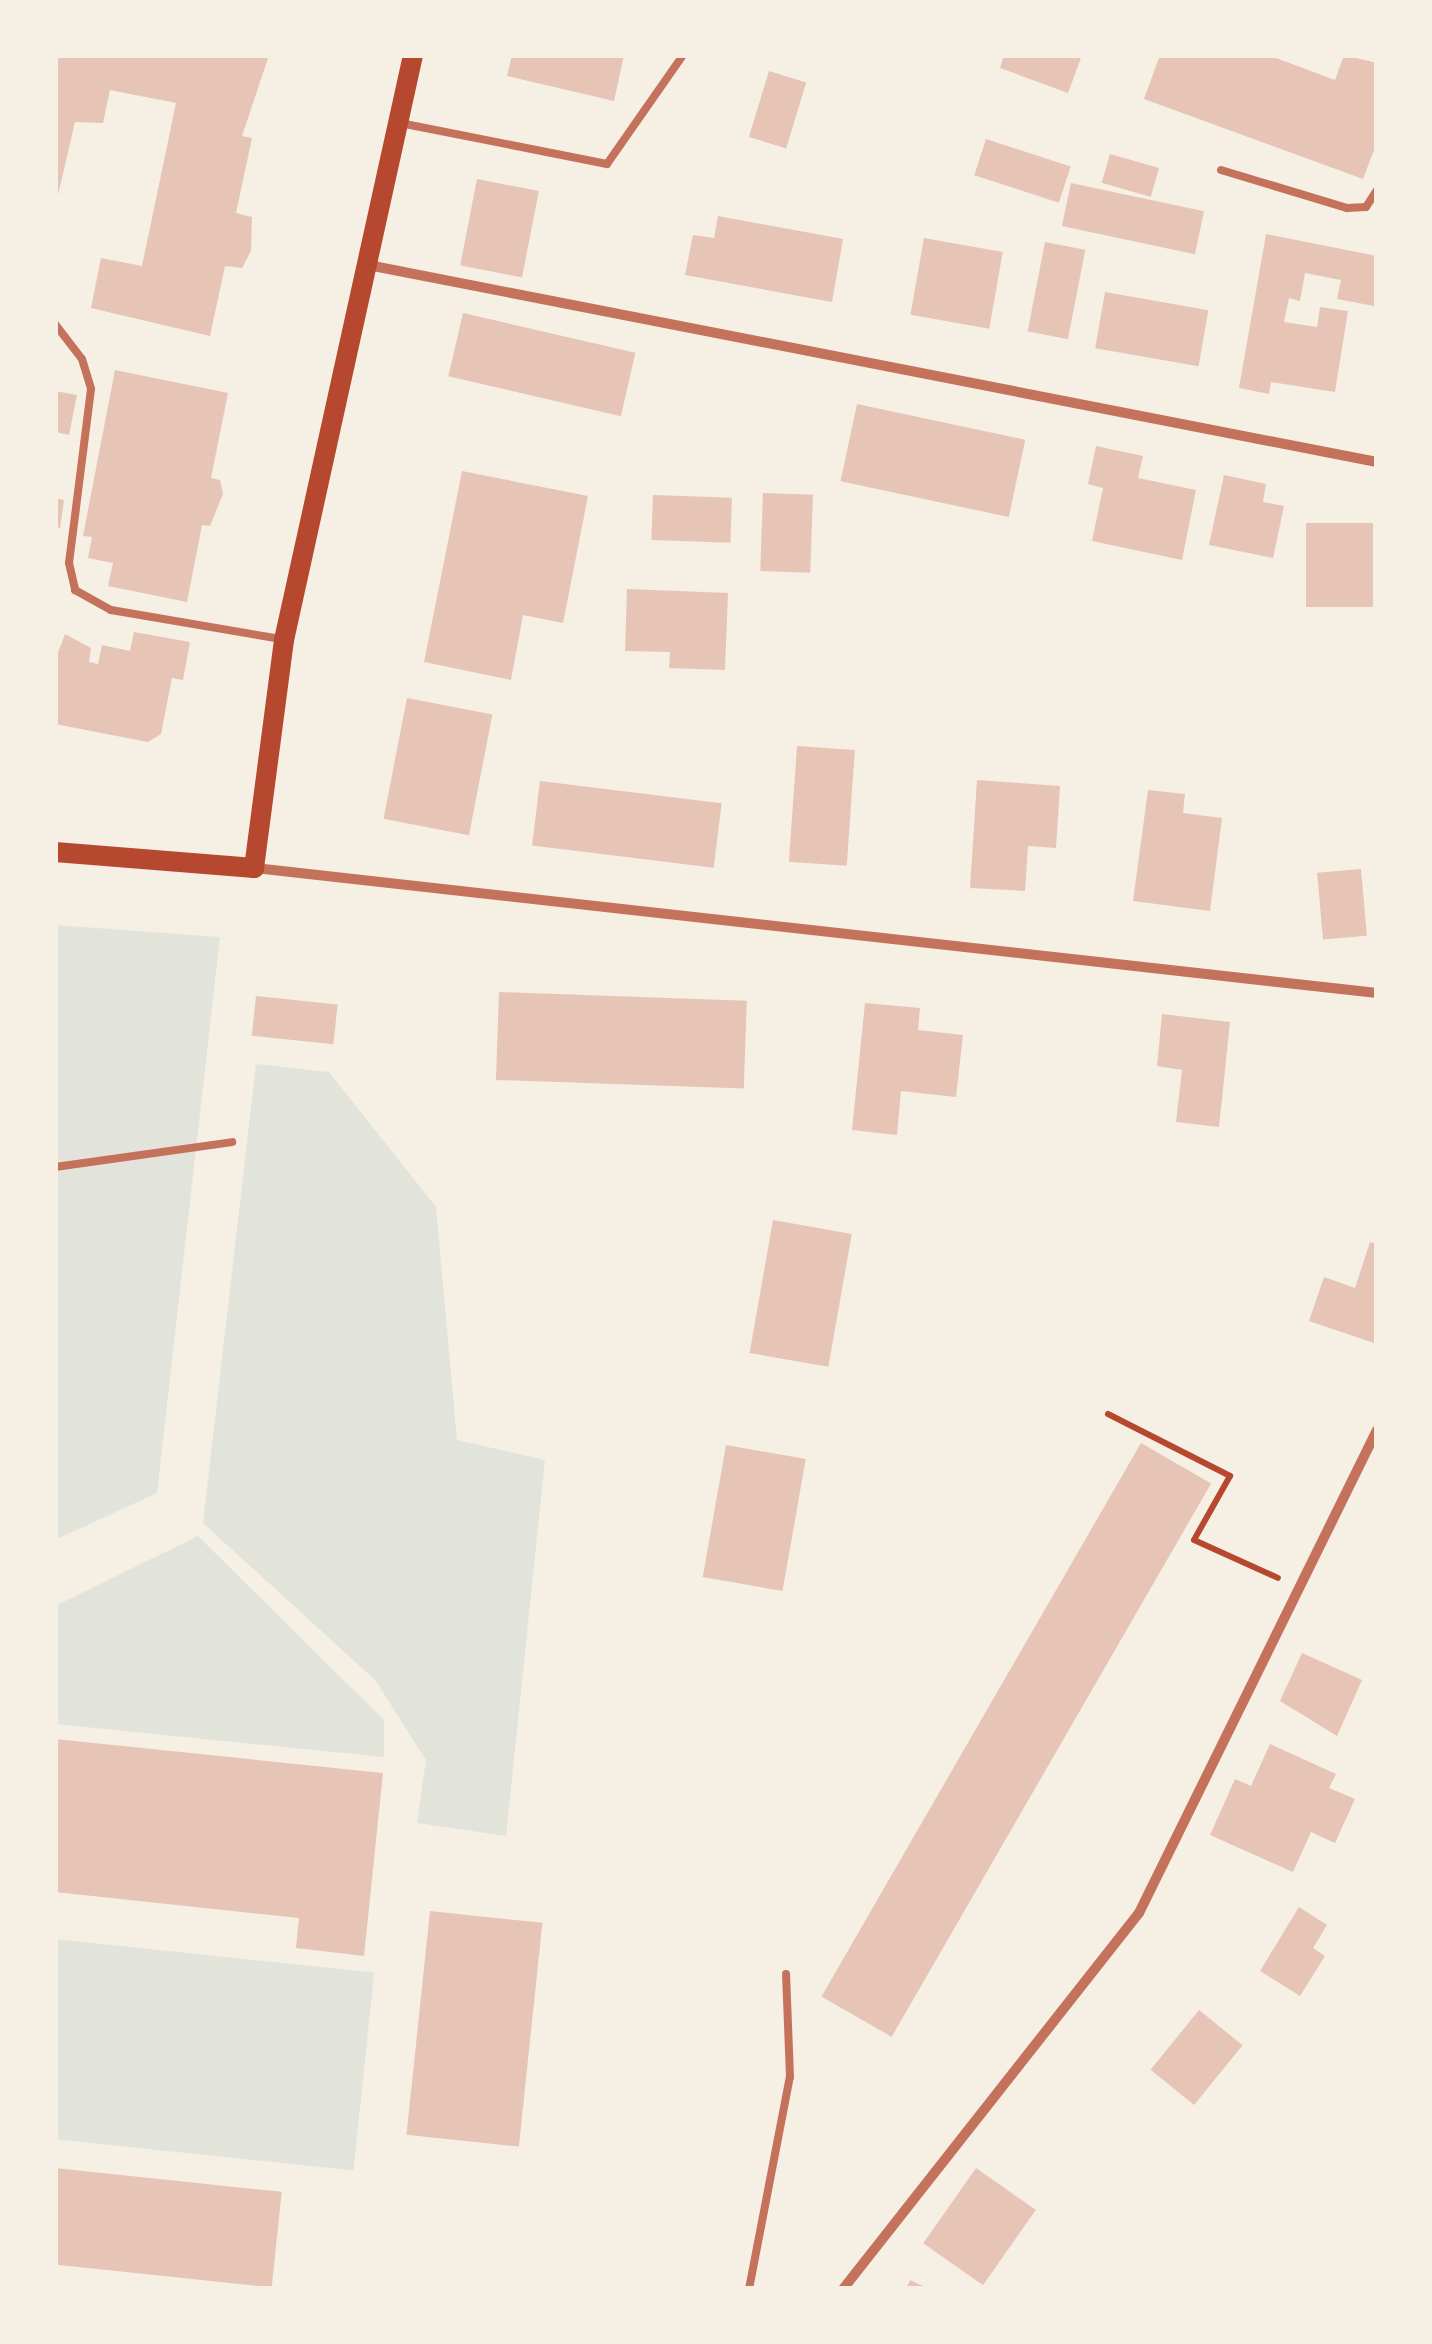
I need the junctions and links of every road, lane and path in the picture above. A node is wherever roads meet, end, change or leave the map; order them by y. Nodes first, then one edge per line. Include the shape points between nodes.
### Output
1 (413, 55) edge
2 (683, 55) edge
3 (400, 123) junction
4 (1221, 170) dead end
5 (1377, 190) edge
6 (368, 265) junction
7 (55, 324) edge
8 (1377, 462) edge
9 (284, 640) junction
10 (55, 852) edge
11 (254, 868) junction
12 (1377, 993) edge
13 (232, 1142) dead end
14 (55, 1167) edge
15 (1108, 1414) dead end
16 (1377, 1430) edge
17 (1302, 1589) junction
18 (786, 1974) dead end
19 (750, 2289) edge
20 (843, 2289) edge

1 - 3 main road
2 - 3 lane via 607,164
3 - 6 main road
4 - 5 lane via 1347,208 1366,207
6 - 8 street
6 - 9 main road
7 - 9 lane via 82,359 90,389 68,564 75,590 111,610
9 - 11 main road
10 - 11 main road
11 - 12 street
13 - 14 lane
15 - 17 path via 1230,1476 1194,1540
16 - 17 street
17 - 20 street via 1140,1913
18 - 19 lane via 790,2077

